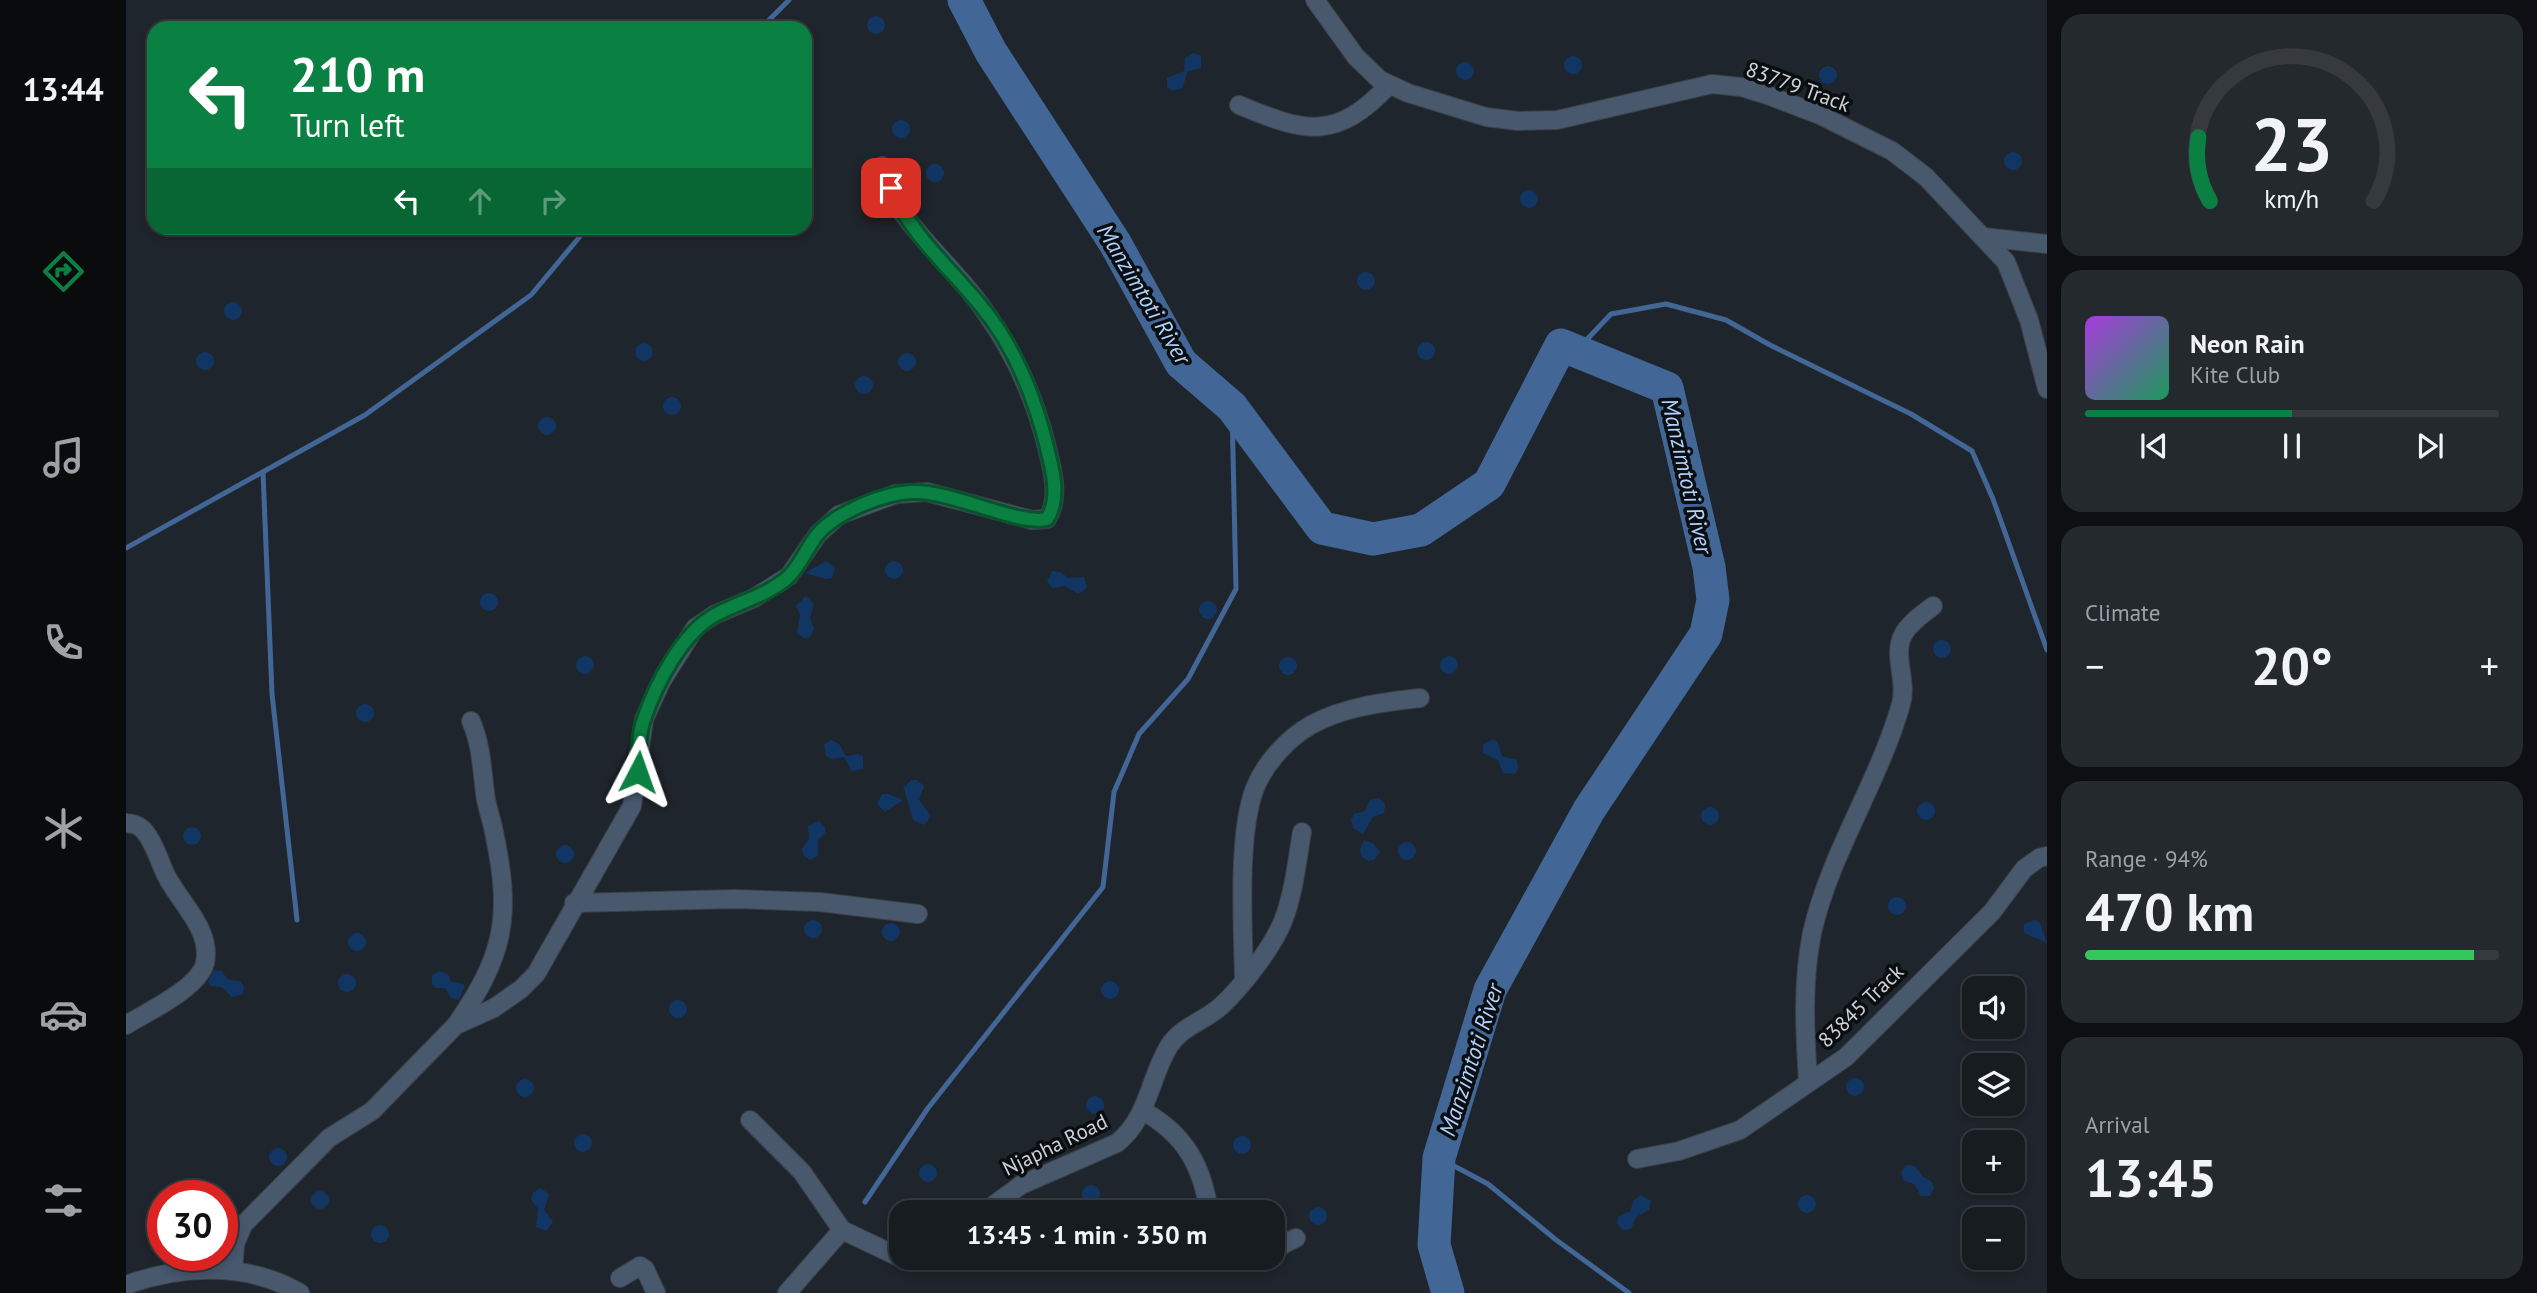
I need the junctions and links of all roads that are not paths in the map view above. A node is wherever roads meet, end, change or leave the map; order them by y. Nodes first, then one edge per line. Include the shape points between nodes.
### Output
1 (1315, 0) edge
2 (1389, 85) junction
3 (1239, 104) dead end
4 (882, 166) dead end
5 (1983, 237) junction
6 (2047, 244) edge
7 (2047, 389) edge
8 (1933, 606) dead end
9 (1420, 698) dead end
10 (471, 721) dead end
11 (126, 823) edge
12 (1302, 832) dead end
13 (2047, 856) edge
14 (574, 903) junction
15 (918, 914) dead end
16 (1244, 979) junction
17 (456, 1025) junction
18 (126, 1026) edge
19 (1808, 1082) junction
20 (1143, 1111) junction
21 (750, 1120) dead end
22 (1637, 1159) dead end
23 (1001, 1200) edge
24 (1207, 1200) edge
25 (842, 1230) junction
26 (238, 1237) edge
27 (1296, 1238) dead end
28 (1285, 1244) edge
29 (889, 1252) edge
30 (181, 1271) edge
31 (233, 1271) edge
32 (620, 1278) dead end
33 (126, 1285) edge
34 (300, 1293) edge
35 (656, 1293) edge
36 (787, 1293) edge

1 - 2 street, 83779 Track via 1356,57
2 - 3 street via 1361,111 1324,126 1305,127
2 - 5 street, 83779 Track via 1486,117 1518,121 1594,113 1712,84 1741,87 1820,115 1892,151 1926,177
4 - 14 street via 899,209 983,308 1009,348 1039,412 1055,496 1051,512 1047,519 1032,520 928,492 896,494 839,515 818,534 783,581 695,628 644,719 632,806
5 - 6 street
5 - 7 street, 83779 Track via 2006,262 2018,290
8 - 19 street via 1902,636 1902,702 1812,933 1805,1007
9 - 16 street via 1371,704 1311,725 1272,760 1255,787 1247,818
10 - 17 street via 496,838 504,906 493,963
11 - 18 street via 145,831 202,936 205,963 199,977
12 - 16 street, Njapha Road via 1283,921
13 - 19 street, 83845 Track via 2024,869 1992,912 1870,1035
14 - 15 street via 806,901
14 - 17 street via 536,974 495,1008
16 - 20 street, Njapha Road via 1218,1009 1178,1034
17 - 26 street via 372,1111 329,1138 243,1225
19 - 22 street, 83845 Track via 1740,1130 1679,1151
20 - 23 street, Njapha Road via 1117,1143 1021,1185
20 - 24 street via 1166,1125 1192,1153
21 - 25 street via 802,1172
25 - 29 street
25 - 36 street
27 - 28 street
30 - 33 street
31 - 34 street via 284,1284
32 - 35 street via 640,1266 649,1274

